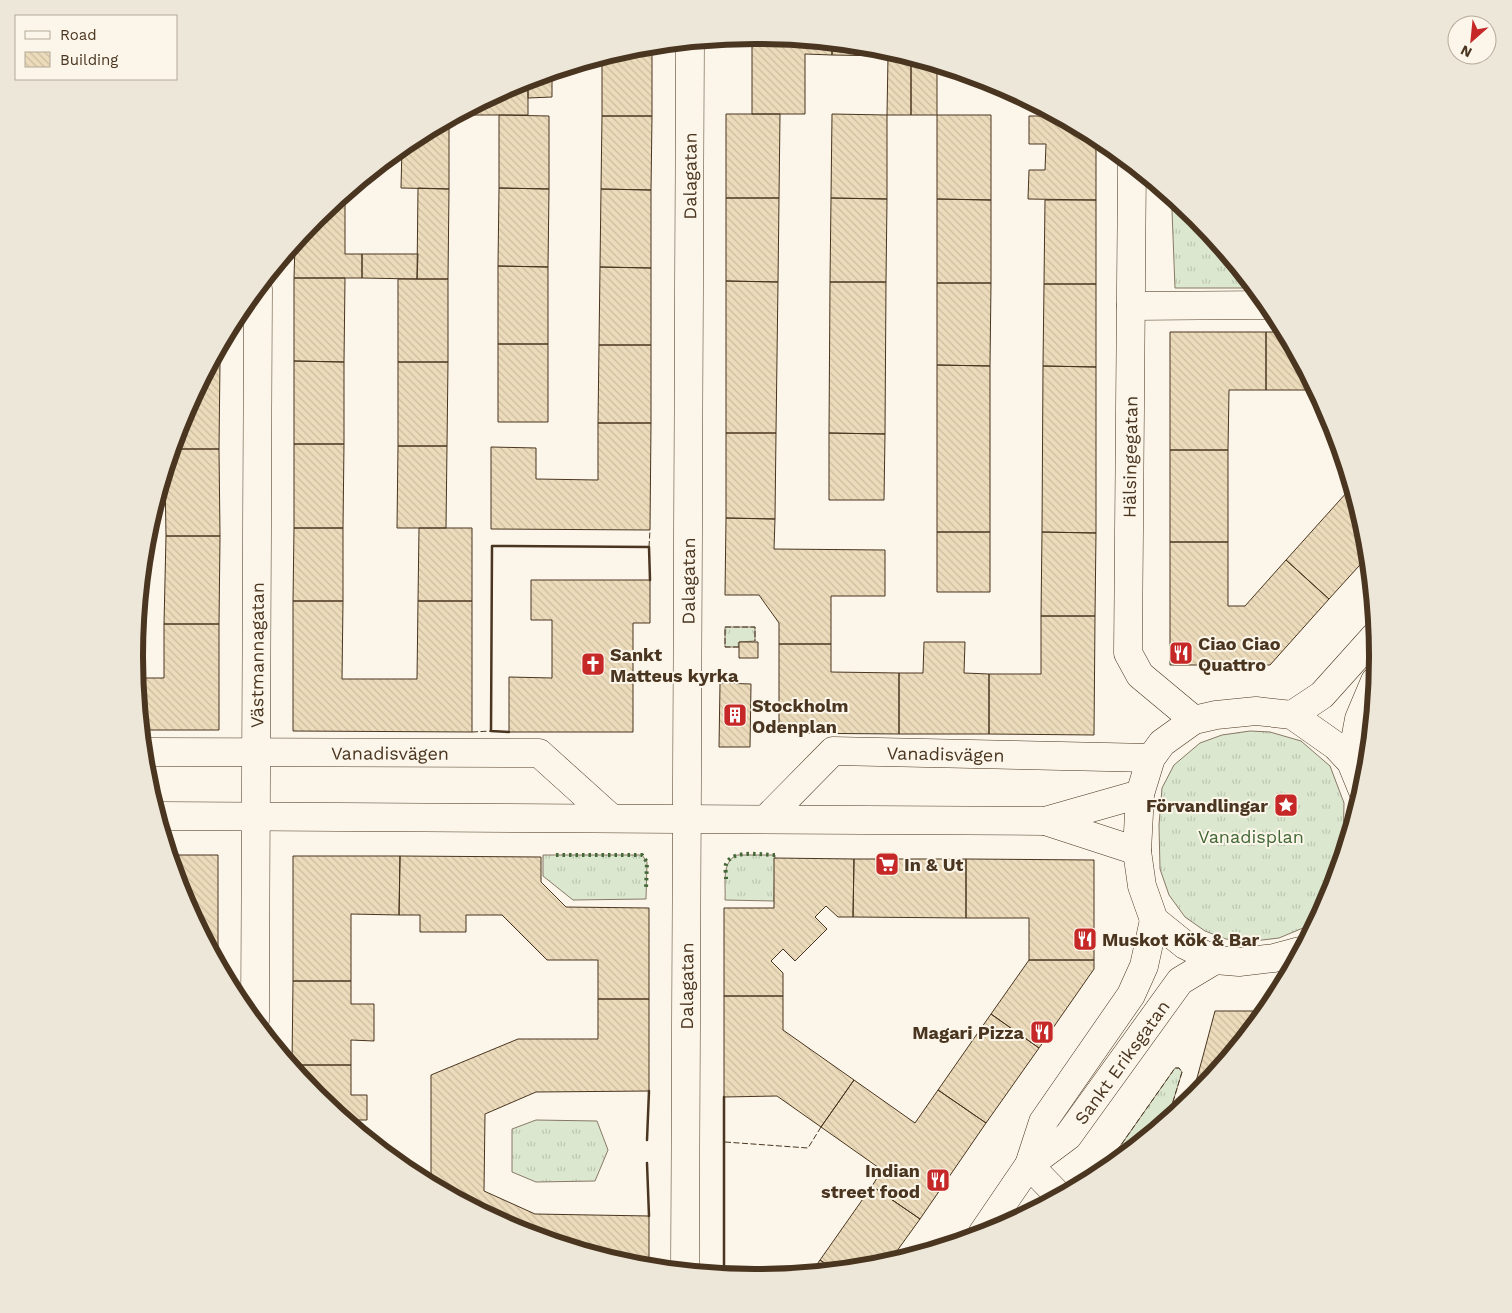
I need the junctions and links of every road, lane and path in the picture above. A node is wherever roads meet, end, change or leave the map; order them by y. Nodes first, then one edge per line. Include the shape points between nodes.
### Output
1 (690, 48) edge
2 (1132, 172) edge
3 (258, 300) edge
4 (1257, 305) edge
5 (1131, 306) junction
6 (1368, 644) edge
7 (1367, 701) edge
8 (1292, 715) junction
9 (1194, 720) junction
10 (151, 752) edge
11 (255, 753) junction
12 (1151, 758) junction
13 (1351, 762) junction
14 (1357, 776) edge
15 (1140, 794) junction
16 (164, 816) edge
17 (256, 816) junction
18 (612, 818) junction
19 (687, 819) junction
20 (766, 819) junction
21 (1045, 821) junction
22 (1136, 851) junction
23 (1154, 920) junction
24 (1215, 960) junction
25 (1284, 960) edge
26 (255, 1009) edge
27 (1029, 1165) junction
28 (1054, 1191) edge
29 (989, 1223) edge
30 (685, 1265) edge

1 - 19 street, Dalagatan
2 - 5 street, Hälsingegatan
3 - 11 street, Västmannagatan
4 - 5 street
5 - 9 street, Hälsingegatan via 1128,653 1140,675
6 - 8 street via 1322,695
7 - 13 street via 1359,720
8 - 9 street via 1256,711
8 - 13 street via 1336,746
9 - 12 street via 1162,743
10 - 11 street, Vanadisvägen
11 - 17 street, Västmannagatan
11 - 18 street, Vanadisvägen via 539,753
12 - 15 street
12 - 20 street, Vanadisvägen via 833,751
13 - 14 street
15 - 21 street
15 - 22 street
16 - 17 street
17 - 18 street
17 - 26 street, Västmannagatan
18 - 19 street
19 - 20 street
19 - 30 street, Dalagatan
20 - 21 street
21 - 22 street
22 - 23 street via 1142,886
23 - 24 street via 1184,944
23 - 27 street, Sankt Eriksgatan via 1144,966 1131,995 1043,1122
24 - 25 street
24 - 27 street, Sankt Eriksgatan via 1180,981 1068,1136
27 - 28 street
27 - 29 street, Sankt Eriksgatan

